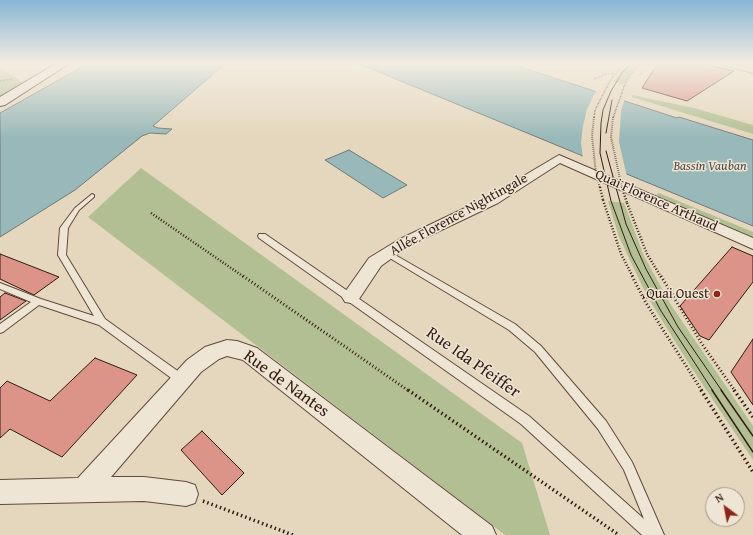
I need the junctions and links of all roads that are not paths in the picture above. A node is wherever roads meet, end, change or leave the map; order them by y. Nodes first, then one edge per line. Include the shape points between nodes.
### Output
1 (23, 88) edge
2 (0, 102) edge
3 (559, 158) joint
4 (92, 196) dead end
5 (262, 236) dead end
6 (753, 244) edge
7 (387, 254) junction
8 (0, 286) edge
9 (351, 297) junction
10 (38, 301) junction
11 (102, 322) junction
12 (0, 329) edge
13 (182, 380) junction
14 (85, 489) junction
15 (0, 492) edge
16 (186, 494) road end
17 (483, 535) edge
18 (652, 535) edge
19 (657, 535) edge

1 - 2 main road
3 - 6 street, Quai Florence Arthaud
3 - 7 street, Allée Florence Nightingale via 493,200 405,242
4 - 11 lane via 77,209 64,228 62,255
5 - 9 lane, Rue Ida Pfeiffer
7 - 9 street, Allée Florence Nightingale via 375,262
7 - 19 lane via 512,327 538,349 602,425 628,466
8 - 10 lane
9 - 18 lane, Rue Ida Pfeiffer via 525,420
10 - 11 lane
10 - 12 lane
11 - 13 lane
13 - 14 street, Rue de Nantes
13 - 17 street, Rue de Nantes via 194,366 212,353 227,348 250,354
14 - 15 street
14 - 16 street via 144,489

